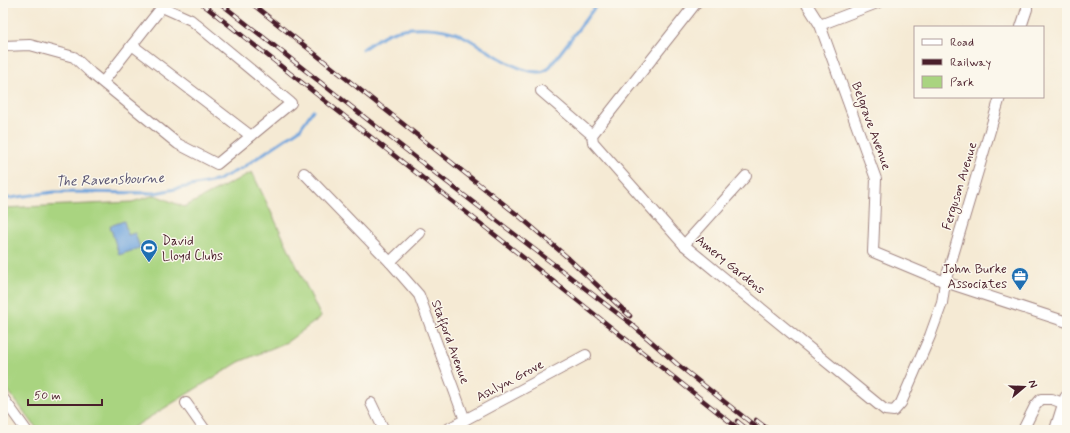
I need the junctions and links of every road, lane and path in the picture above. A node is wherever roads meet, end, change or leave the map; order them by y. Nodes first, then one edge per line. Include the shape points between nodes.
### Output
1 (696, 3) edge
2 (806, 3) edge
3 (877, 3) edge
4 (1027, 3) edge
5 (160, 5) edge
6 (820, 25) junction
7 (1021, 26) edge
8 (132, 45) junction
9 (3, 46) edge
10 (103, 82) junction
11 (541, 91) dead end
12 (1000, 98) edge
13 (592, 135) junction
14 (251, 136) junction
15 (304, 173) dead end
16 (746, 176) dead end
17 (420, 233) dead end
18 (684, 245) junction
19 (390, 262) junction
20 (945, 282) junction
21 (1066, 320) edge
22 (586, 355) dead end
23 (3, 398) edge
24 (1066, 401) edge
25 (186, 403) dead end
26 (371, 403) dead end
27 (465, 420) junction
28 (449, 429) edge
29 (26, 430) edge
30 (205, 430) edge
31 (384, 430) edge
32 (1023, 430) edge
33 (1057, 430) edge

1 - 13 street
2 - 6 street, Belgrave Avenue
3 - 6 street
4 - 7 street
5 - 8 street
5 - 14 street via 191,20 291,103
6 - 20 street, Belgrave Avenue via 876,179 873,252
8 - 10 street
8 - 14 street
9 - 10 street via 30,45 74,57
10 - 14 street via 178,144 217,164
11 - 13 street, Amery Gardens
12 - 20 street, Ferguson Avenue
13 - 18 street, Amery Gardens via 594,142
15 - 19 street
16 - 18 street
17 - 19 street
18 - 20 street, Amery Gardens via 885,410 894,411 901,403 930,336 942,303
19 - 27 street, Stafford Avenue via 419,295
20 - 21 street, Belgrave Avenue
22 - 27 street, Ashlyn Grove
23 - 29 street
24 - 32 street via 1041,399
24 - 33 highway
25 - 30 street
26 - 31 street
27 - 28 street, Ashlyn Grove

